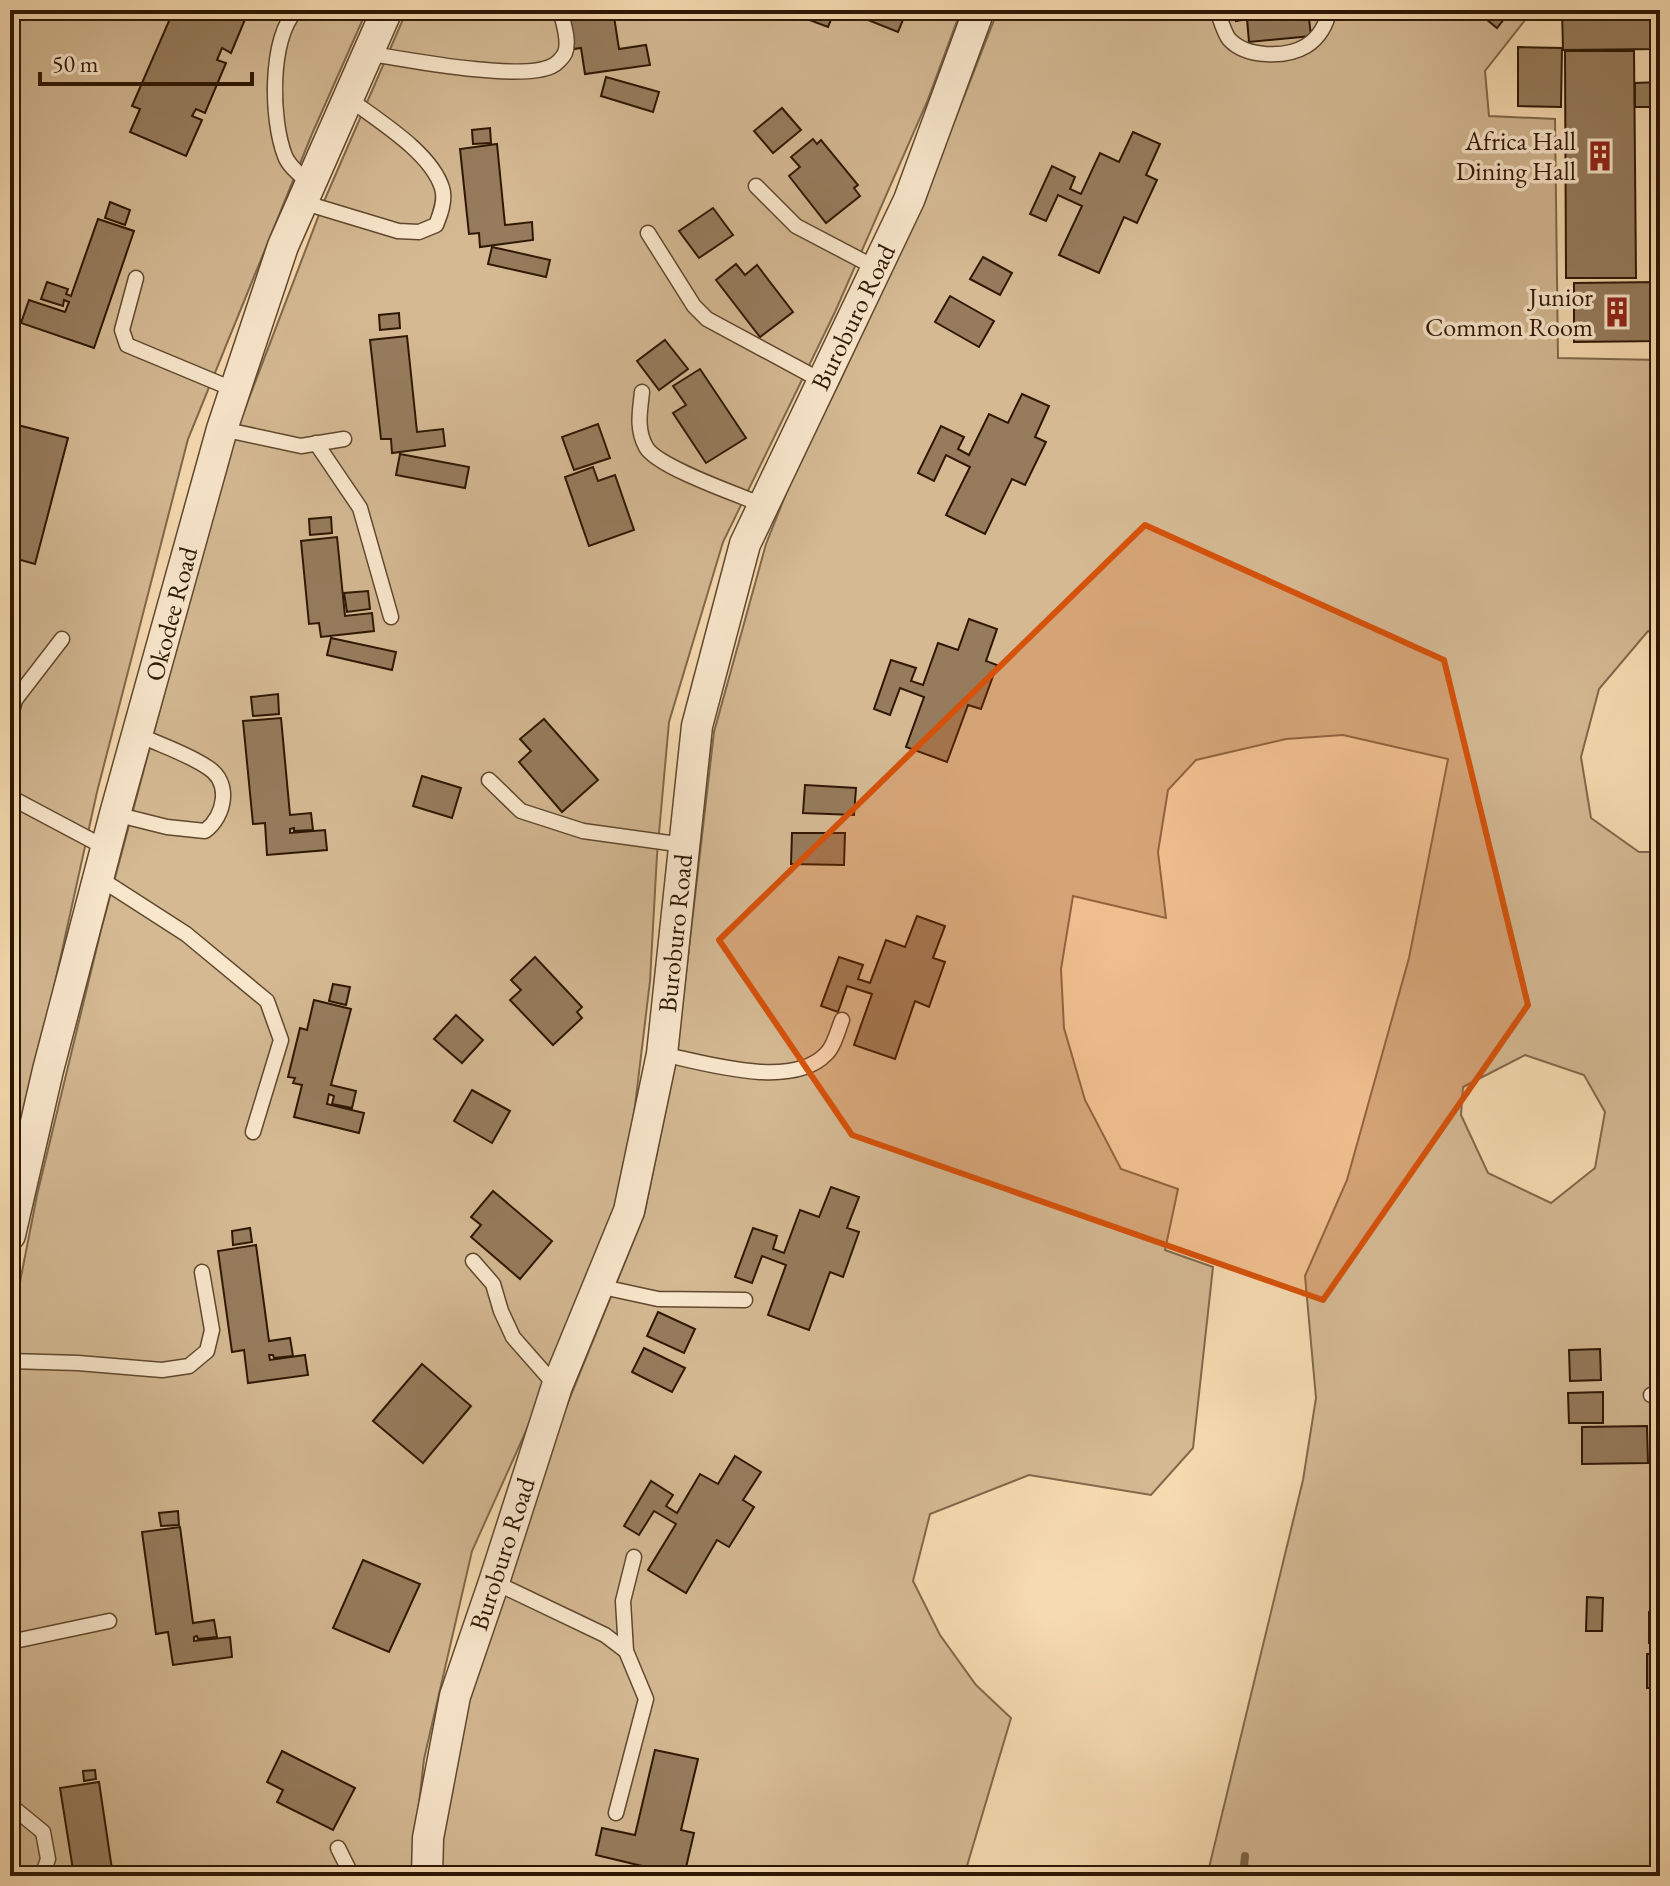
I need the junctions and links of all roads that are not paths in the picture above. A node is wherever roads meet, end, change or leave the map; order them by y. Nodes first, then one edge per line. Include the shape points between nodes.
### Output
1 (296, 10) edge
2 (387, 10) edge
3 (560, 10) edge
4 (979, 10) edge
5 (1217, 10) edge
6 (1329, 10) edge
7 (366, 53) junction
8 (347, 98) junction
9 (756, 186) dead end
10 (306, 193) junction
11 (648, 233) dead end
12 (876, 268) junction
13 (136, 278) dead end
14 (822, 381) junction
15 (235, 390) junction
16 (642, 392) dead end
17 (222, 429) junction
18 (344, 439) dead end
19 (316, 443) junction
20 (763, 505) junction
21 (391, 617) dead end
22 (62, 639) dead end
23 (10, 719) edge
24 (137, 734) junction
25 (489, 780) dead end
26 (10, 797) edge
27 (115, 814) junction
28 (684, 845) junction
29 (106, 848) junction
30 (99, 878) junction
31 (842, 1020) dead end
32 (662, 1054) junction
33 (253, 1132) dead end
34 (14, 1204) edge
35 (10, 1235) edge
36 (473, 1261) dead end
37 (202, 1272) dead end
38 (598, 1286) junction
39 (745, 1300) dead end
40 (10, 1361) edge
41 (557, 1386) junction
42 (634, 1557) dead end
43 (494, 1582) junction
44 (109, 1621) dead end
45 (10, 1642) edge
46 (626, 1651) junction
47 (10, 1805) edge
48 (616, 1813) dead end
49 (338, 1848) dead end
50 (42, 1876) edge
51 (352, 1876) edge
52 (427, 1876) edge

1 - 10 lane via 275,65 276,123 286,160
2 - 7 street, Okodee Road
3 - 7 lane via 567,45 552,67 453,67
4 - 12 street, Buroburo Road via 909,200
5 - 6 lane via 1229,39 1253,53 1305,46 1320,34
7 - 8 street, Okodee Road
8 - 10 street, Okodee Road
8 - 10 lane via 420,152 443,189 436,225 419,232 398,231
9 - 12 lane via 796,226
10 - 15 street, Okodee Road
11 - 14 lane via 707,319
12 - 14 street, Buroburo Road
13 - 15 lane via 122,330 127,345
14 - 20 street, Buroburo Road
15 - 17 street, Okodee Road
16 - 20 lane via 638,426 647,450 687,474
17 - 19 lane via 301,446
17 - 24 street, Okodee Road
18 - 19 lane
19 - 21 lane via 360,508
20 - 28 street, Buroburo Road via 745,544 697,726
22 - 23 lane via 15,700
24 - 27 street, Okodee Road
24 - 27 lane via 210,768 222,785 224,803 218,822 205,831
25 - 28 lane via 521,811 583,831
26 - 29 lane
27 - 29 street, Okodee Road
28 - 32 street, Buroburo Road
29 - 30 street, Okodee Road
30 - 33 lane via 186,934 267,1001 281,1040
30 - 34 street, Okodee Road
31 - 32 lane via 827,1054 802,1070 755,1072
32 - 38 street, Buroburo Road via 629,1211
34 - 35 street, Okodee Road
36 - 41 lane via 493,1284 513,1337
37 - 40 lane via 212,1330 207,1351 189,1366 162,1370
38 - 39 lane via 658,1299
38 - 41 street, Buroburo Road
41 - 43 street, Buroburo Road
42 - 46 lane via 623,1601
43 - 46 lane via 605,1635
43 - 52 street, Buroburo Road via 455,1696 428,1838
44 - 45 lane
46 - 48 lane via 646,1699
47 - 50 lane via 43,1832 48,1859
49 - 51 lane

